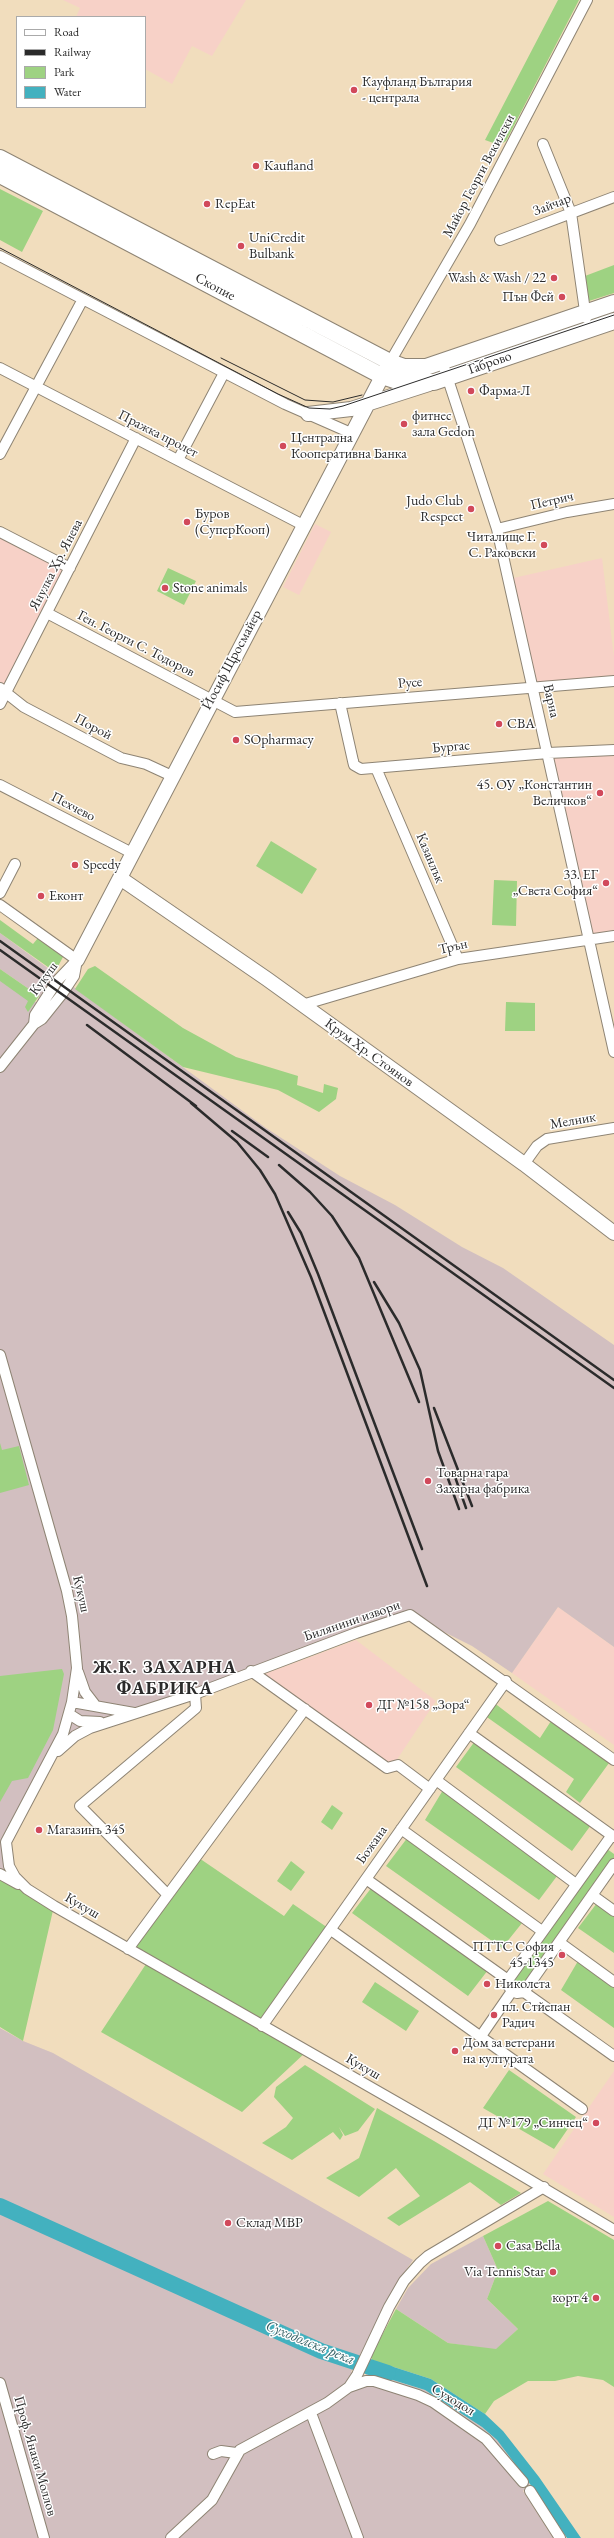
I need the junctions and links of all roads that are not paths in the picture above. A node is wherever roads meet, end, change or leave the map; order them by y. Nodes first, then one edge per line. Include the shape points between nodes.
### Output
1 (587, 0) edge
2 (543, 144) dead end
3 (0, 158) edge
4 (0, 175) edge
5 (614, 197) edge
6 (571, 213) junction
7 (500, 240) dead end
8 (0, 256) edge
9 (83, 299) junction
10 (614, 303) edge
11 (585, 313) junction
12 (614, 321) edge
13 (587, 330) junction
14 (390, 362) junction
15 (442, 362) junction
16 (426, 367) junction
17 (0, 368) edge
18 (224, 373) junction
19 (384, 379) junction
20 (441, 380) junction
21 (37, 387) junction
22 (366, 404) junction
23 (308, 414) junction
24 (351, 433) junction
25 (136, 438) junction
26 (0, 454) edge
27 (178, 460) junction
28 (614, 504) edge
29 (303, 525) junction
30 (497, 529) junction
31 (0, 532) edge
32 (70, 568) junction
33 (47, 613) junction
34 (614, 681) edge
35 (533, 687) junction
36 (3, 690) edge
37 (212, 699) junction
38 (340, 703) junction
39 (0, 704) edge
40 (614, 750) edge
41 (548, 753) junction
42 (376, 768) junction
43 (172, 776) junction
44 (0, 785) edge
45 (132, 853) junction
46 (15, 864) dead end
47 (120, 878) junction
48 (0, 893) edge
49 (0, 905) edge
50 (614, 936) edge
51 (590, 938) junction
52 (458, 959) junction
53 (77, 960) junction
54 (302, 1005) junction
55 (614, 1052) edge
56 (0, 1067) edge
57 (614, 1128) edge
58 (524, 1164) junction
59 (614, 1233) edge
60 (0, 1355) edge
61 (77, 1668) junction
62 (251, 1671) junction
63 (506, 1681) junction
64 (195, 1694) junction
65 (72, 1702) junction
66 (95, 1705) junction
67 (305, 1709) junction
68 (136, 1713) junction
69 (69, 1714) junction
70 (106, 1723) junction
71 (469, 1733) junction
72 (53, 1756) junction
73 (614, 1760) edge
74 (436, 1780) junction
75 (430, 1789) junction
76 (401, 1829) junction
77 (613, 1836) edge
78 (614, 1864) edge
79 (0, 1874) edge
80 (366, 1879) junction
81 (576, 1884) junction
82 (27, 1889) junction
83 (168, 1895) junction
84 (592, 1895) junction
85 (614, 1911) edge
86 (331, 1930) junction
87 (542, 1931) junction
88 (559, 1942) junction
89 (128, 1949) junction
90 (508, 1980) junction
91 (614, 1982) edge
92 (512, 1991) junction
93 (524, 1992) junction
94 (262, 2026) junction
95 (481, 2036) junction
96 (614, 2056) edge
97 (582, 2109) dead end
98 (544, 2187) junction
99 (614, 2230) edge
100 (0, 2382) edge
101 (349, 2387) junction
102 (311, 2413) junction
103 (236, 2453) junction
104 (212, 2454) dead end
105 (523, 2482) dead end
106 (530, 2491) dead end
107 (44, 2538) edge
108 (171, 2538) edge
109 (358, 2538) edge
110 (560, 2538) edge

1 - 14 street, Майор Георги Векилски via 470,224
2 - 6 street
3 - 14 main road, Скопие
4 - 19 main road, Скопие
5 - 6 street, Зайчар
6 - 7 street, Зайчар
6 - 11 street
8 - 9 street
9 - 18 street
9 - 21 street
10 - 11 main road, Габрово
11 - 13 street
11 - 15 main road, Габрово
12 - 13 main road, Габрово
13 - 20 main road, Габрово
14 - 16 main road, Скопие via 404,367
14 - 19 street, Йосиф Щросмайер
15 - 16 main road, Габрово
15 - 20 street, Варна
16 - 19 street, Габрово
17 - 21 street, Пражка пролет
18 - 23 street
18 - 27 street
19 - 20 main road, Скопие via 410,382
19 - 22 street, Йосиф Щросмайер
20 - 22 street, Габрово
20 - 30 street, Варна
21 - 25 street, Пражка пролет
21 - 26 street
22 - 23 street, Габрово via 335,412
22 - 24 street, Йосиф Щросмайер
23 - 24 street
24 - 29 street, Йосиф Щросмайер
25 - 27 street, Пражка пролет
25 - 32 street, Янулка Хр. Янева
27 - 29 street, Пражка пролет
28 - 30 street, Петрич
29 - 37 street, Йосиф Щросмайер
30 - 35 street, Варна
31 - 32 street
32 - 33 street, Янулка Хр. Янева
33 - 36 street, Янулка Хр. Янева
33 - 37 street, Ген. Георги С. Тодоров
34 - 35 street, Русе
35 - 38 street, Русе
35 - 41 street, Варна
36 - 39 street, Янулка Хр. Янева
36 - 43 street, Порой via 24,707 121,758 146,764
37 - 38 street, Русе via 235,712
37 - 43 street, Йосиф Щросмайер
38 - 42 street, Бургас via 354,765 361,769
40 - 41 street, Бургас
41 - 42 street, Бургас
41 - 51 street, Варна
42 - 52 street, Казанлък
43 - 45 street, Йосиф Щросмайер
44 - 45 street, Пехчево
45 - 47 street, Йосиф Щросмайер
46 - 48 street
47 - 53 street, Йосиф Щросмайер
47 - 54 street, Крум Хр. Стоянов
49 - 53 street
50 - 51 street, Трън
51 - 52 street, Трън
51 - 55 street, Варна
52 - 54 street, Трън
53 - 56 street, Кукуш via 74,976 42,1019 34,1024
54 - 58 street, Крум Хр. Стоянов
57 - 58 street, Мелник via 547,1139 537,1146
58 - 59 street, Крум Хр. Стоянов
60 - 61 street, Кукуш via 67,1591
61 - 65 street, Кукуш
61 - 66 street via 85,1692
62 - 63 street, Билянини извори via 410,1615
62 - 64 street, Билянини извори
62 - 67 street
63 - 71 street, Божана
63 - 73 street, Билянини извори
64 - 68 street, Билянини извори
64 - 83 street via 196,1708 80,1806
65 - 66 street, Билянини извори
65 - 69 street, Кукуш
66 - 68 street, Билянини извори
67 - 75 street via 387,1768 398,1765
67 - 83 street
68 - 70 street, Билянини извори
69 - 70 street, Билянини извори via 80,1721
69 - 72 street, Кукуш
70 - 72 street, Билянини извори via 75,1736
71 - 74 street, Божана
71 - 77 street
72 - 82 street, Кукуш via 33,1786 6,1842 9,1866 15,1877
74 - 75 street, Божана
74 - 81 street
75 - 76 street, Божана
76 - 80 street, Божана
76 - 87 street
77 - 81 street
78 - 84 street
79 - 82 street
80 - 86 street, Божана
80 - 90 street
81 - 87 street
82 - 89 street, Кукуш
83 - 89 street
84 - 85 street
84 - 88 street
86 - 94 street, Божана
86 - 95 street
87 - 90 street
88 - 91 street
88 - 93 street
89 - 94 street, Кукуш
90 - 92 street via 507,1984
92 - 93 street via 517,1994
92 - 95 street
93 - 96 street
94 - 98 street, Кукуш
95 - 97 street
98 - 99 street, Кукуш
98 - 101 street via 420,2263 404,2281 392,2301
100 - 107 street, Проф. Янаки Моллов
101 - 102 street
101 - 105 street, Суходол via 374,2381 433,2402 486,2439
102 - 103 street
102 - 109 street
103 - 104 street via 221,2451
103 - 108 street via 212,2500
106 - 110 street

